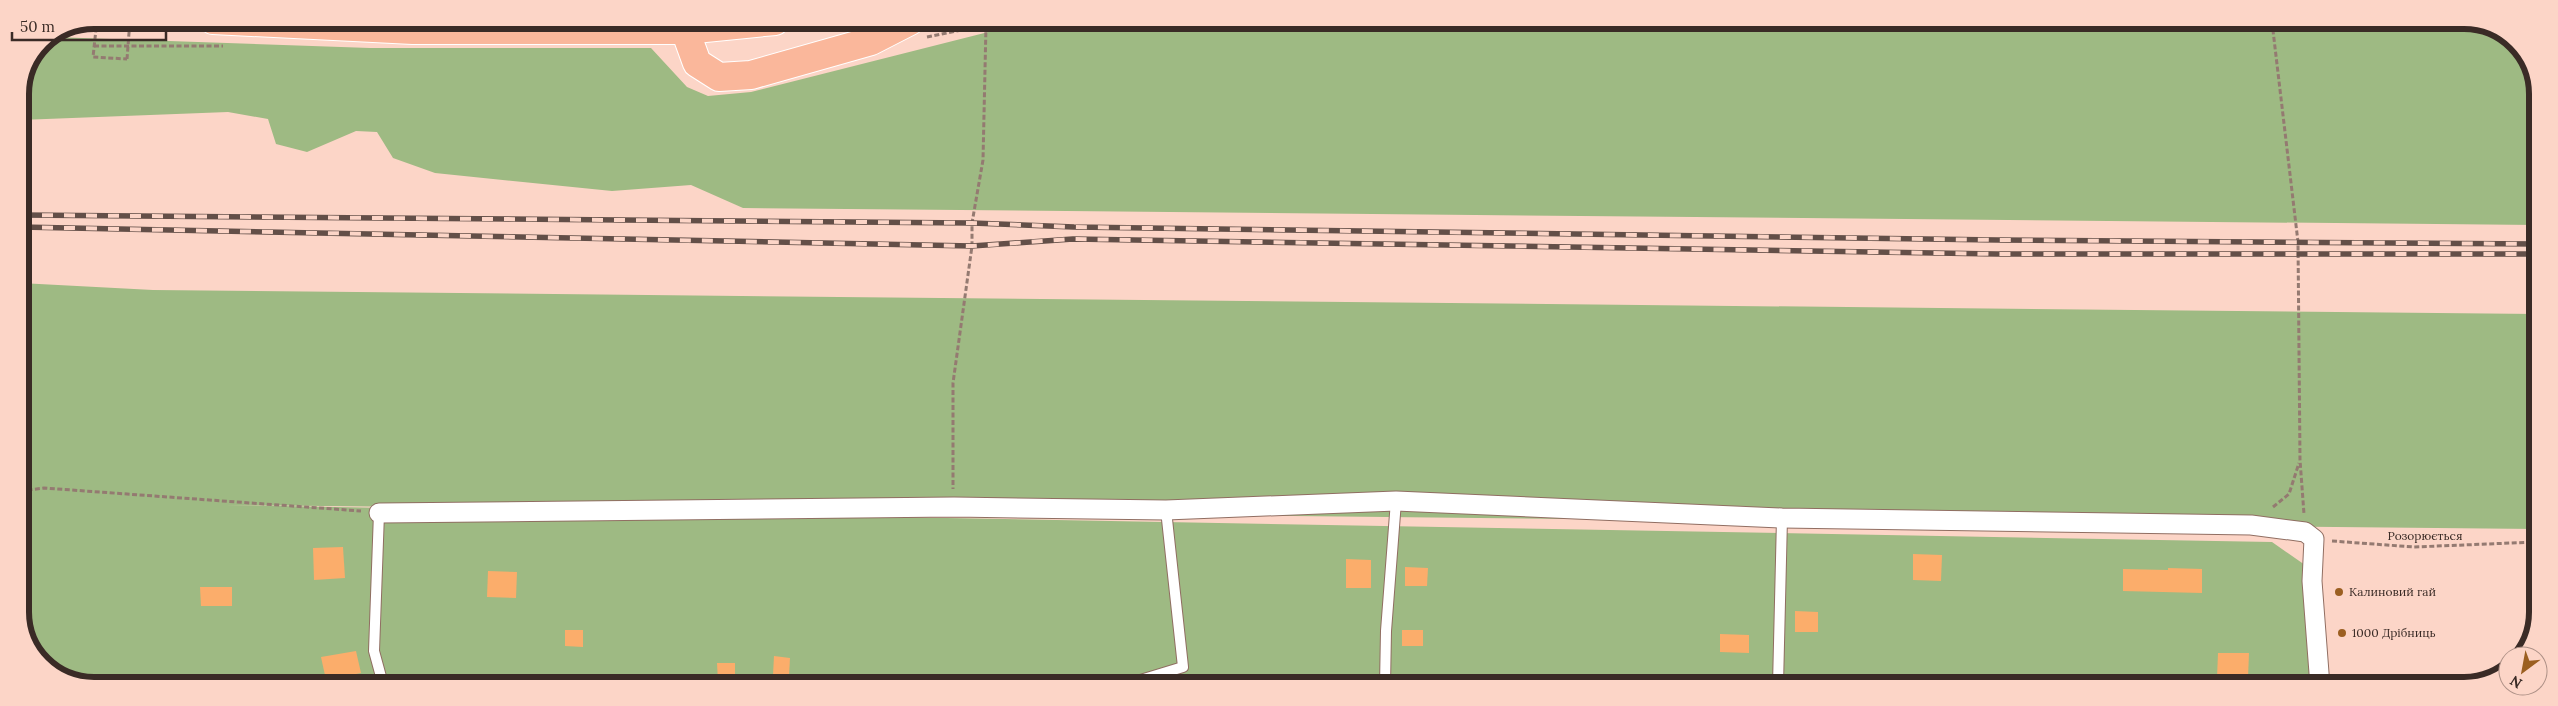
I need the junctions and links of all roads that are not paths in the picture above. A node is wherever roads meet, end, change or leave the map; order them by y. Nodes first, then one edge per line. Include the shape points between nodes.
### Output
1 (393, 29) edge
2 (482, 29) edge
3 (688, 29) edge
4 (917, 29) edge
5 (1396, 501) junction
6 (1166, 510) junction
7 (379, 513) joint
8 (1782, 518) junction
9 (381, 677) edge
10 (1150, 677) edge
11 (1385, 677) edge
12 (1778, 677) edge
13 (2319, 677) edge

1 - 2 highway
3 - 4 highway via 697,63 719,77 750,75
5 - 6 street
5 - 8 street
5 - 11 lane
6 - 7 street via 954,507
6 - 10 lane via 1183,667
7 - 9 lane via 374,650
8 - 12 lane
8 - 13 street via 2252,524 2309,536

